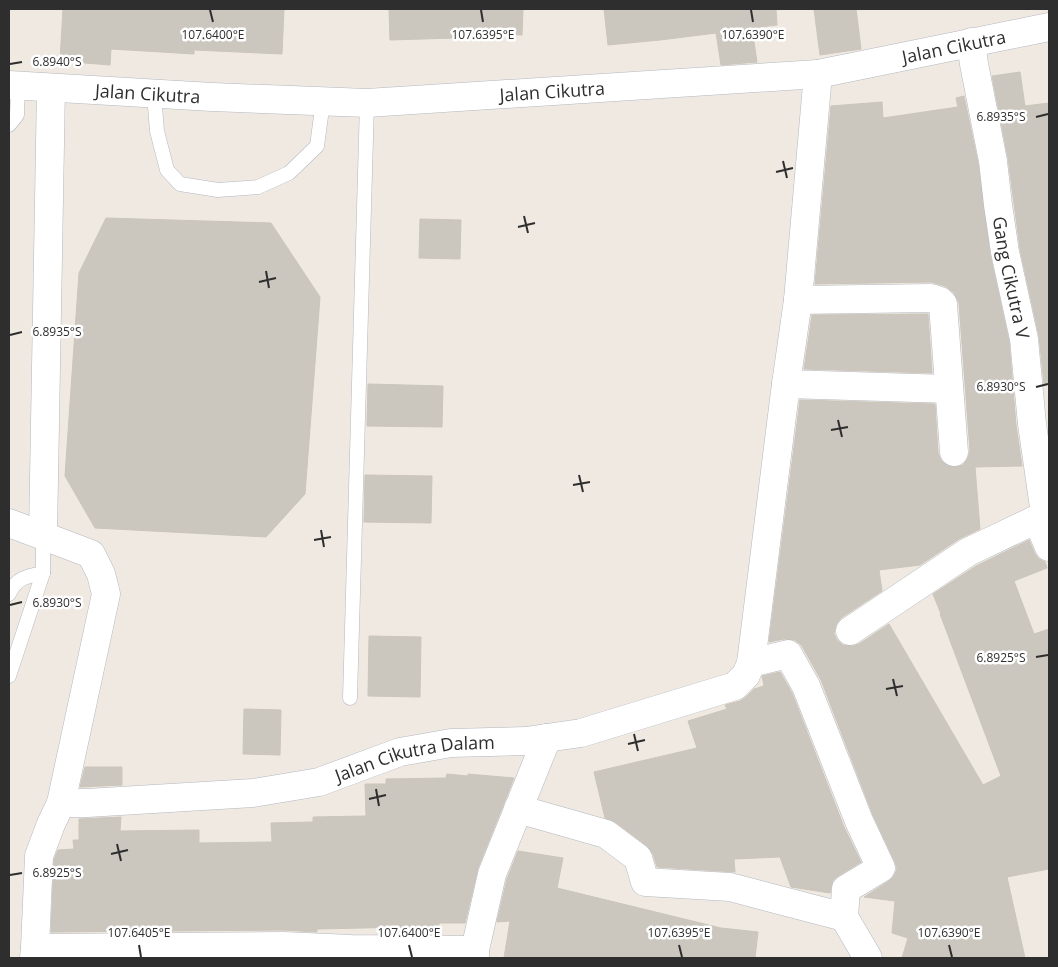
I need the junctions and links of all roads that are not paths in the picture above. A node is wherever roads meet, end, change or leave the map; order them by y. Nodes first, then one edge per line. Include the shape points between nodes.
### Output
1 (1049, 27) edge
2 (971, 42) junction
3 (818, 74) junction
4 (13, 86) edge
5 (51, 88) junction
6 (154, 94) junction
7 (323, 101) junction
8 (367, 103) junction
9 (9, 125) edge
10 (798, 300) junction
11 (786, 384) junction
12 (949, 389) junction
13 (954, 452) dead end
14 (1044, 515) edge
15 (9, 523) edge
16 (43, 535) junction
17 (1049, 547) edge
18 (43, 573) junction
19 (9, 594) edge
20 (850, 631) dead end
21 (751, 663) junction
22 (9, 676) edge
23 (350, 698) dead end
24 (547, 738) junction
25 (61, 803) junction
26 (518, 809) junction
27 (844, 917) junction
28 (34, 953) edge
29 (475, 954) edge
30 (868, 958) edge

1 - 2 street, Jalan Cikutra
2 - 3 street, Jalan Cikutra
2 - 14 street, Gang Cikutra V via 993,161 1005,252 1024,339
3 - 8 street, Jalan Cikutra
3 - 10 street
4 - 5 street, Jalan Cikutra
4 - 9 lane via 17,114
5 - 6 street, Jalan Cikutra
5 - 16 street
6 - 7 street, Jalan Cikutra
6 - 7 lane via 157,131 167,170 180,184 218,190 258,187 289,173 316,146
7 - 8 street, Jalan Cikutra
8 - 23 lane
10 - 11 street
10 - 12 street via 931,298 940,301 943,304
11 - 12 street
11 - 21 street
12 - 13 street
14 - 17 street, Gang Cikutra V
14 - 20 street via 968,552
15 - 16 street
16 - 18 lane
16 - 25 street via 91,554 102,574 106,594
18 - 19 lane via 24,576
18 - 22 lane
21 - 24 street, Jalan Cikutra Dalam via 746,675 734,686 581,733
21 - 27 street via 788,654 806,686 881,868 846,889
24 - 25 street, Jalan Cikutra Dalam via 451,743 400,752 319,782 253,793
24 - 26 street
25 - 28 street via 39,856
26 - 27 street via 606,834 638,858 645,882 730,887
26 - 29 street via 492,874
27 - 30 street
28 - 29 street via 283,946

